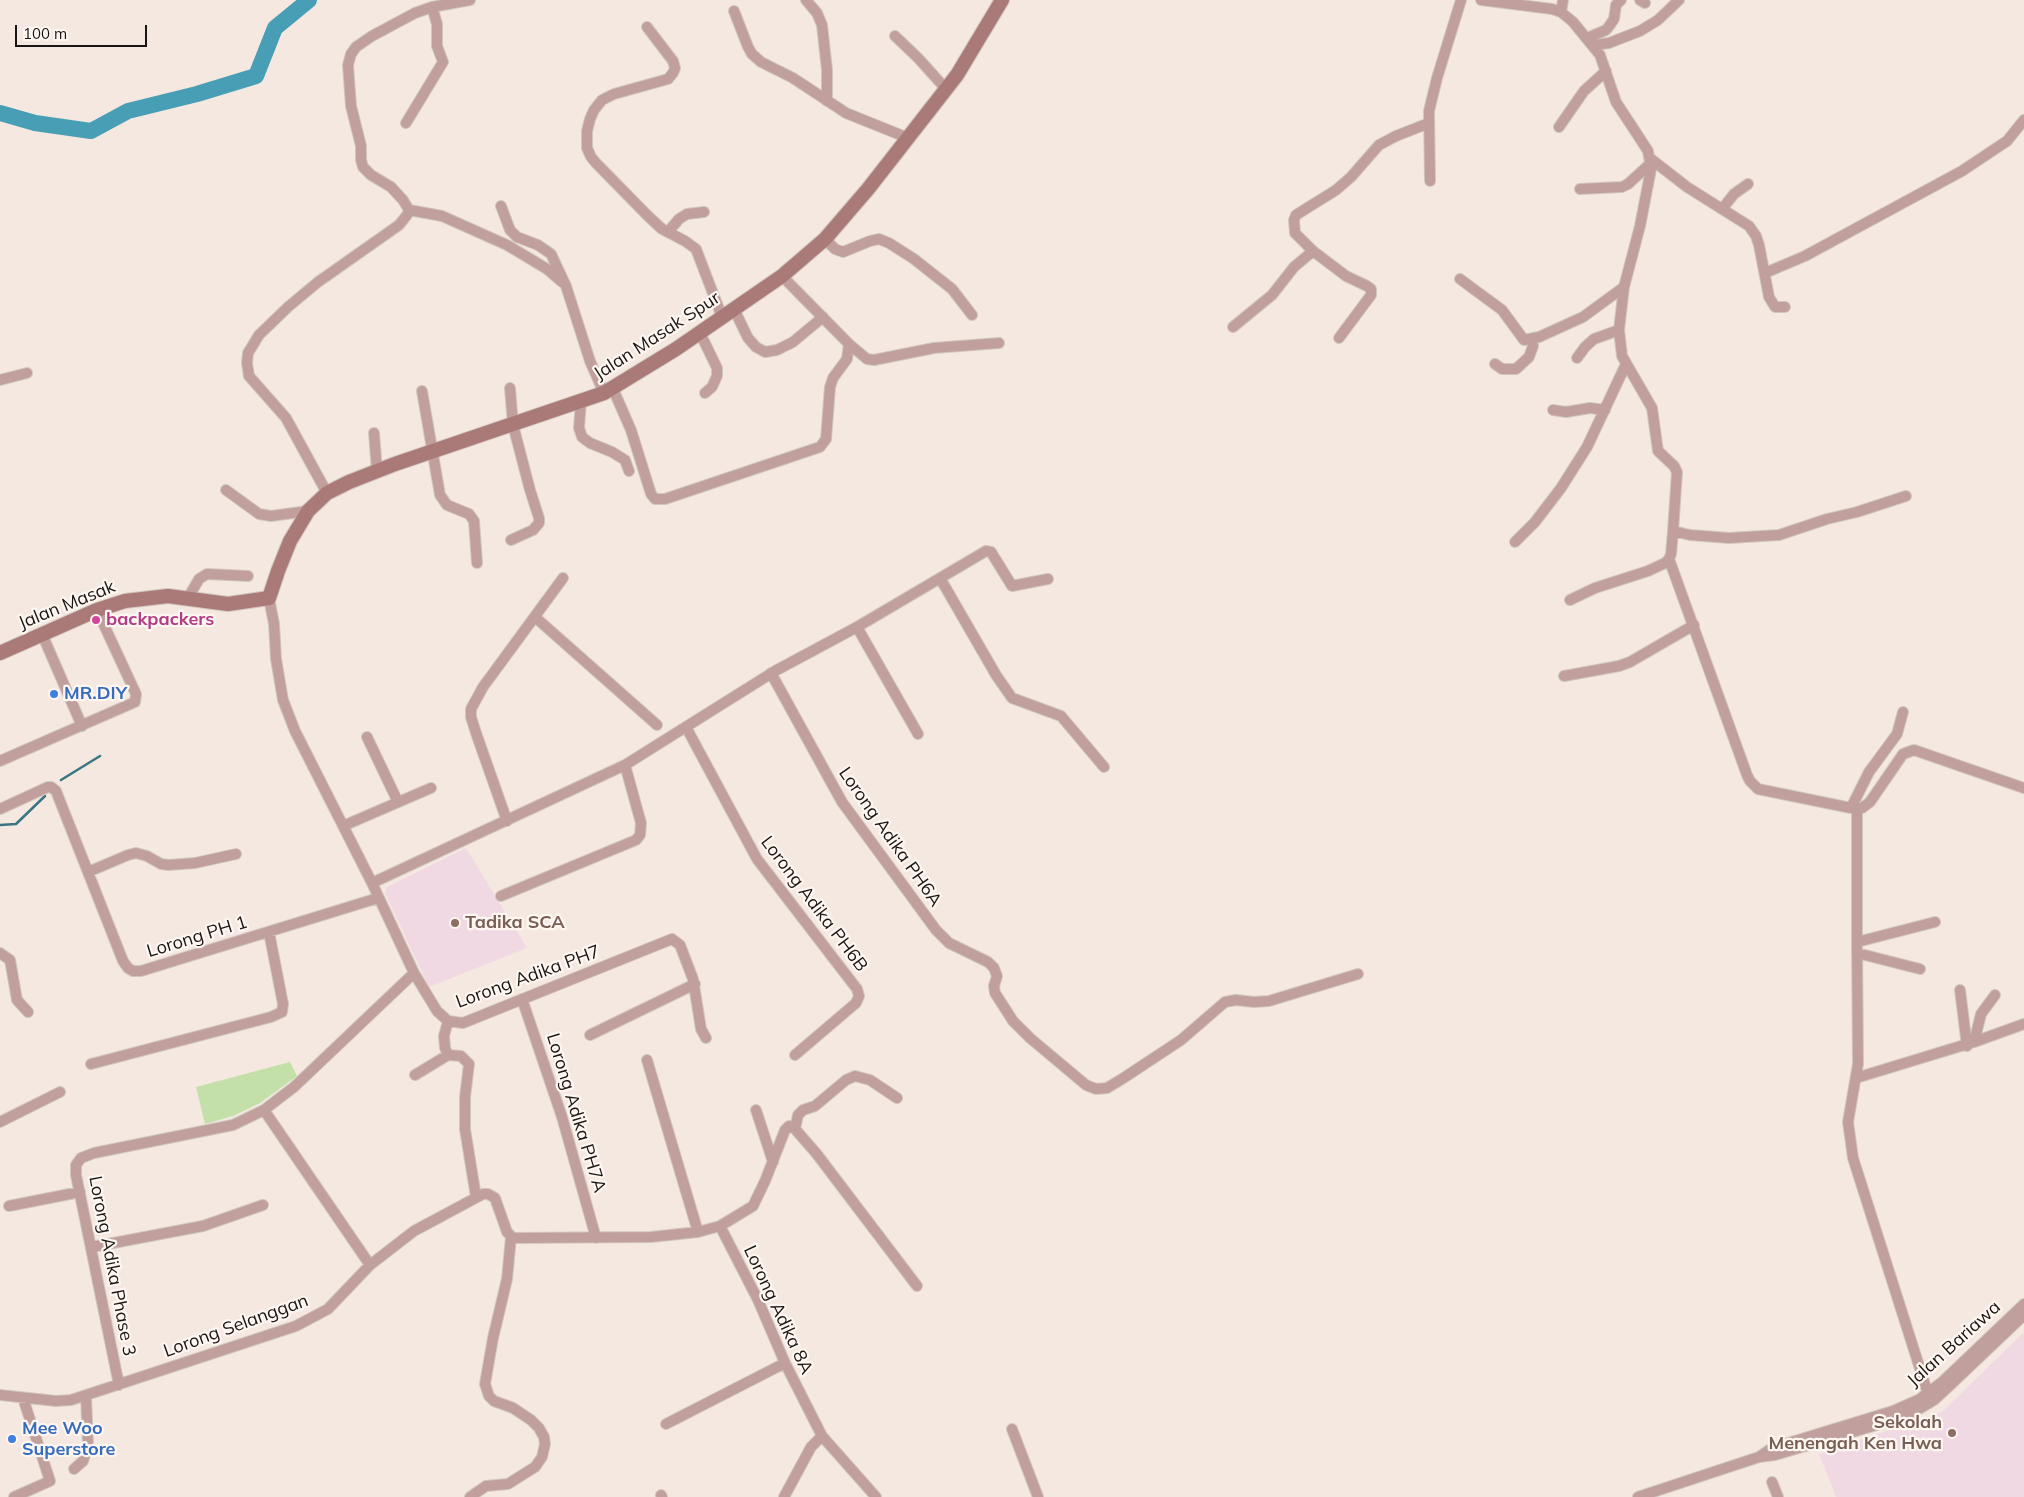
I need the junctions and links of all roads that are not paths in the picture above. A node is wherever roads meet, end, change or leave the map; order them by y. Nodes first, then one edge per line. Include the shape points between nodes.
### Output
1 (470, 0) edge
2 (806, 0) edge
3 (1002, 0) edge
4 (1461, 0) edge
5 (1481, 0) edge
6 (1563, 0) edge
7 (1621, 0) edge
8 (1679, 0) edge
9 (432, 7) junction
10 (734, 11) dead end
11 (1561, 12) junction
12 (647, 27) dead end
13 (895, 36) dead end
14 (1590, 41) junction
15 (1606, 72) junction
16 (946, 89) junction
17 (828, 101) junction
18 (2024, 120) edge
19 (406, 123) dead end
20 (1429, 123) junction
21 (1559, 127) dead end
22 (908, 138) junction
23 (1651, 161) junction
24 (1430, 181) dead end
25 (1748, 184) dead end
26 (1580, 189) dead end
27 (501, 206) dead end
28 (1722, 209) junction
29 (408, 210) junction
30 (704, 212) dead end
31 (668, 232) junction
32 (825, 238) junction
33 (1313, 252) junction
34 (1765, 273) junction
35 (782, 276) junction
36 (1460, 279) dead end
37 (566, 286) junction
38 (1624, 286) junction
39 (1785, 307) dead end
40 (734, 309) junction
41 (972, 315) dead end
42 (722, 317) junction
43 (823, 317) junction
44 (1233, 326) dead end
45 (1619, 330) junction
46 (700, 333) junction
47 (1339, 338) dead end
48 (1532, 340) junction
49 (999, 343) dead end
50 (849, 344) junction
51 (1577, 358) dead end
52 (1495, 364) dead end
53 (1626, 364) junction
54 (27, 373) dead end
55 (0, 380) edge
56 (510, 388) dead end
57 (422, 391) dead end
58 (609, 391) junction
59 (705, 393) dead end
60 (581, 401) junction
61 (1554, 410) dead end
62 (1605, 410) junction
63 (513, 425) junction
64 (374, 433) dead end
65 (432, 451) junction
66 (377, 471) junction
67 (629, 471) dead end
68 (226, 490) dead end
69 (327, 493) junction
70 (1906, 496) dead end
71 (308, 511) junction
72 (1672, 531) junction
73 (511, 540) dead end
74 (1515, 542) dead end
75 (1669, 559) junction
76 (477, 563) dead end
77 (248, 576) dead end
78 (563, 578) dead end
79 (940, 578) junction
80 (1048, 580) dead end
81 (188, 598) junction
82 (269, 598) junction
83 (1570, 600) dead end
84 (97, 610) junction
85 (535, 617) junction
86 (1694, 625) junction
87 (857, 627) junction
88 (42, 634) junction
89 (0, 653) edge
90 (771, 673) junction
91 (1564, 676) dead end
92 (1903, 712) dead end
93 (657, 725) dead end
94 (82, 726) junction
95 (686, 727) junction
96 (918, 734) dead end
97 (367, 737) dead end
98 (0, 761) edge
99 (625, 765) junction
100 (1104, 767) dead end
101 (430, 788) dead end
102 (2024, 788) edge
103 (398, 802) junction
104 (1854, 808) junction
105 (0, 809) edge
106 (507, 821) junction
107 (343, 826) junction
108 (236, 854) dead end
109 (88, 872) junction
110 (372, 883) junction
111 (501, 896) dead end
112 (378, 898) junction
113 (1935, 922) dead end
114 (269, 932) junction
115 (1857, 948) junction
116 (0, 953) edge
117 (1920, 969) dead end
118 (414, 973) junction
119 (1358, 974) dead end
120 (695, 984) junction
121 (1960, 990) dead end
122 (1995, 995) dead end
123 (522, 999) junction
124 (28, 1012) dead end
125 (448, 1020) junction
126 (2024, 1024) edge
127 (590, 1035) dead end
128 (706, 1038) dead end
129 (1970, 1044) junction
130 (448, 1055) junction
131 (794, 1055) dead end
132 (647, 1060) dead end
133 (91, 1064) dead end
134 (415, 1075) dead end
135 (1856, 1078) junction
136 (60, 1092) dead end
137 (897, 1098) dead end
138 (264, 1110) junction
139 (756, 1110) dead end
140 (0, 1122) edge
141 (795, 1130) junction
142 (773, 1162) junction
143 (80, 1192) junction
144 (476, 1196) junction
145 (263, 1205) dead end
146 (9, 1206) dead end
147 (720, 1226) junction
148 (698, 1232) junction
149 (511, 1237) junction
150 (596, 1238) junction
151 (92, 1247) junction
152 (370, 1265) junction
153 (917, 1286) dead end
154 (2024, 1304) edge
155 (2024, 1315) edge
156 (785, 1363) junction
157 (119, 1385) junction
158 (1928, 1394) junction
159 (0, 1395) edge
160 (86, 1396) junction
161 (22, 1398) junction
162 (666, 1424) dead end
163 (1012, 1429) dead end
164 (820, 1431) junction
165 (1762, 1456) junction
166 (74, 1469) dead end
167 (1772, 1482) dead end
168 (14, 1497) edge
169 (470, 1497) edge
170 (784, 1497) edge
171 (876, 1497) edge
172 (1038, 1497) edge
173 (1638, 1497) edge
174 (1778, 1497) edge

1 - 9 street
2 - 17 street via 822,25
3 - 16 street, Jalan Masak Spur
4 - 20 street via 1437,78
5 - 11 street
6 - 11 street
7 - 14 street via 1616,5 1610,26
8 - 14 street via 1658,20 1640,31 1609,43
9 - 19 street via 437,24 437,46 443,62
9 - 29 street via 372,36 356,47 348,60 351,106 363,167 391,187
10 - 17 street via 752,54
11 - 14 street
12 - 31 street via 673,61 673,73 668,79 602,100 590,119 587,148 590,157
13 - 16 street
14 - 15 street
15 - 21 street via 1584,91
15 - 23 street via 1616,102 1642,140
16 - 22 street, Jalan Masak Spur
17 - 22 street via 850,116
18 - 34 street via 2007,140 1962,171 1805,256
20 - 24 street
20 - 33 street via 1379,145 1347,181 1296,215 1295,233
22 - 32 street, Jalan Masak Spur
23 - 26 street via 1622,187
23 - 28 street
23 - 38 street via 1640,226
25 - 28 street
27 - 37 street via 510,230 517,237 551,254
28 - 34 street via 1754,232
29 - 37 street via 442,216 507,246 547,269
29 - 69 street via 404,221 288,307 259,336 248,353 249,376 286,418
30 - 31 street via 687,214
31 - 42 street via 691,245 699,254
32 - 35 street, Jalan Masak Spur
32 - 41 street via 835,249 843,252 870,241 889,244 952,289
33 - 44 street via 1298,263 1272,295
33 - 47 street via 1371,289 1371,295
34 - 39 street via 1771,303 1777,308
35 - 40 street, Jalan Masak Spur
35 - 43 street
36 - 48 street via 1505,312 1520,338
37 - 58 street via 590,361
38 - 45 street
38 - 48 street via 1583,317
40 - 42 street, Jalan Masak Spur
40 - 43 street via 748,338 765,352 793,342
42 - 46 street, Jalan Masak Spur
43 - 50 street
45 - 51 street via 1594,339
45 - 53 street
46 - 58 street, Jalan Masak Spur
46 - 59 street via 717,368 712,387
48 - 52 street via 1530,357 1516,369 1502,369
49 - 50 street via 934,348 874,360
50 - 58 street via 847,359 830,387 826,439 820,447 659,500 651,494 634,436
53 - 62 street
53 - 72 street via 1652,408 1658,451 1677,472
54 - 55 street
56 - 63 street
57 - 65 street
58 - 60 street, Jalan Masak Spur
60 - 63 street, Jalan Masak Spur
60 - 67 street via 579,428 582,437 625,460
61 - 62 street
62 - 74 street via 1587,447 1561,488
63 - 65 street, Jalan Masak Spur
63 - 73 street via 539,523 533,530
64 - 66 street
65 - 66 street, Jalan Masak Spur
65 - 76 street via 443,502 469,514 474,520
66 - 69 street, Jalan Masak Spur
68 - 71 street via 259,514 271,516
69 - 71 street, Jalan Masak Spur
70 - 72 street via 1779,535 1729,538
71 - 82 street, Jalan Masak Spur via 290,541
72 - 75 street
75 - 83 street via 1656,568 1607,583
75 - 86 street
77 - 81 street via 207,574 199,580
78 - 85 street
79 - 80 street via 986,550 991,552 1012,586
79 - 87 street
79 - 100 street via 1012,698 1062,716
81 - 82 street, Jalan Masak via 228,604
81 - 84 street, Jalan Masak via 139,598
82 - 107 street, Lorong Adika PH7 via 283,700
84 - 88 street, Jalan Masak
84 - 94 street via 136,700
85 - 93 street
85 - 106 street via 483,686 471,709 476,733
86 - 91 street via 1625,664
86 - 104 street via 1747,775 1754,786 1762,791
87 - 90 street
87 - 96 street
88 - 89 street, Jalan Masak
88 - 94 street
90 - 95 street
90 - 119 street, Lorong Adika PH6A via 842,802 943,938 994,968 996,993 1013,1021 1086,1085 1096,1089 1107,1088 1156,1057 1225,1002 1269,1002
92 - 104 street via 1898,734 1870,772
94 - 98 street
95 - 99 street
95 - 131 street, Lorong Adika PH6B via 757,859 858,989 856,1003
97 - 103 street
99 - 106 street
99 - 111 street via 641,823 640,836
101 - 103 street
102 - 104 street via 1914,750 1904,754 1870,802 1862,808
103 - 107 street
104 - 115 street
105 - 109 street, Lorong PH 1 via 51,787 60,800
106 - 110 street
107 - 110 street, Lorong Adika PH7
108 - 109 street via 169,866 136,853
109 - 114 street, Lorong PH 1 via 123,962 134,971
110 - 112 street, Lorong Adika PH7
112 - 114 street, Lorong PH 1
112 - 118 street, Lorong Adika PH7
113 - 115 street
114 - 133 street via 282,1012
115 - 117 street
115 - 135 street
116 - 124 street via 10,960 16,1000
118 - 125 street, Lorong Adika PH7 via 437,1011
118 - 138 street, Lorong Adika Phase 3 via 294,1087
120 - 123 street, Lorong Adika PH7 via 680,945 675,940 668,940
120 - 127 street
120 - 128 street via 701,1029
121 - 129 street
122 - 129 street via 1981,1014
123 - 125 street, Lorong Adika PH7 via 463,1022
123 - 150 street, Lorong Adika PH7A via 562,1118
125 - 130 street via 444,1036
126 - 129 street
129 - 135 street
130 - 134 street
130 - 144 street via 461,1056 469,1064 465,1096 466,1129
132 - 148 street
135 - 158 street via 1848,1122 1851,1151
136 - 140 street
137 - 141 street via 870,1080 855,1076 815,1106 803,1110 798,1115
138 - 143 street, Lorong Adika Phase 3 via 233,1124 81,1158 76,1165
138 - 152 street
139 - 142 street
141 - 142 street via 789,1126 785,1130
141 - 153 street
142 - 147 street via 753,1206
143 - 146 street
143 - 151 street, Lorong Adika Phase 3
144 - 149 street via 488,1194 495,1198
144 - 152 street, Lorong Selanggan via 414,1231
145 - 151 street via 203,1226
147 - 148 street
147 - 156 street, Lorong Adika 8A via 758,1300
148 - 150 street
149 - 150 street
149 - 169 street via 508,1279 485,1384 494,1401 531,1420 539,1428 545,1444 535,1467 508,1484 486,1486
151 - 157 street, Lorong Adika Phase 3
152 - 157 street, Lorong Selanggan via 328,1308 312,1318
154 - 158 street, Jalan Bariawa
155 - 165 street, Jalan Bariawa via 1947,1388 1917,1411 1856,1433
156 - 162 street
156 - 164 street, Lorong Adika 8A
157 - 160 street, Lorong Selanggan
158 - 165 street, Jalan Bariawa via 1893,1411 1772,1448
159 - 161 street, Lorong Selanggan
160 - 161 street, Lorong Selanggan via 56,1401
160 - 166 street via 88,1446 83,1461
161 - 168 street via 50,1481
163 - 172 street
164 - 170 street
164 - 171 street, Lorong Adika 8A
165 - 173 street, Jalan Bariawa
167 - 174 street

